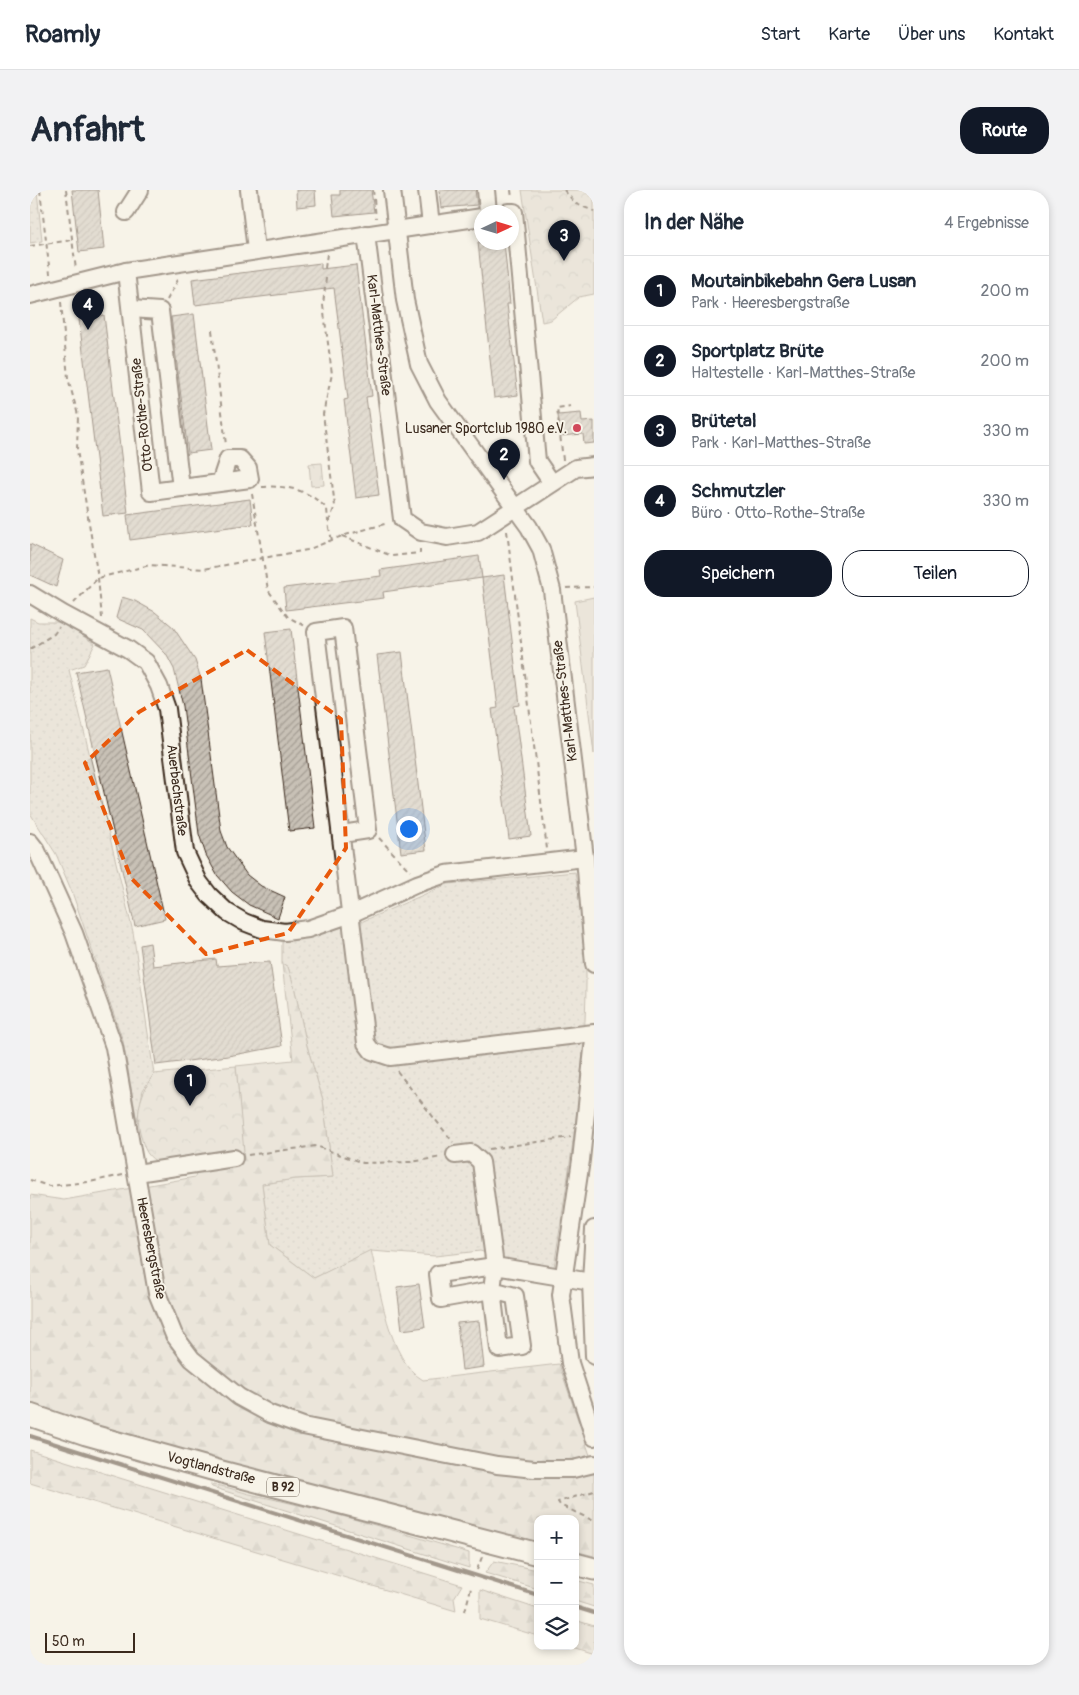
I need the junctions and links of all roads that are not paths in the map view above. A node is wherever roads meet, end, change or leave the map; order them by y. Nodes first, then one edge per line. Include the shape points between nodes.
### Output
1 (140, 190) edge
2 (249, 190) edge
3 (392, 190) edge
4 (427, 190) edge
5 (486, 190) edge
6 (487, 205) edge
7 (126, 212) dead end
8 (474, 218) edge
9 (431, 225) junction
10 (396, 230) junction
11 (372, 233) junction
12 (256, 250) junction
13 (518, 250) edge
14 (126, 271) junction
15 (30, 295) edge
16 (131, 309) junction
17 (594, 466) edge
18 (220, 483) junction
19 (552, 483) junction
20 (181, 488) junction
21 (510, 510) junction
22 (30, 594) edge
23 (342, 834) junction
24 (30, 842) edge
25 (584, 858) junction
26 (351, 914) junction
27 (594, 964) edge
28 (594, 1033) edge
29 (594, 1040) edge
30 (465, 1155) road end
31 (234, 1158) road end
32 (588, 1160) edge
33 (136, 1173) junction
34 (594, 1229) edge
35 (495, 1266) junction
36 (563, 1277) junction
37 (591, 1282) junction
38 (594, 1356) edge
39 (30, 1415) edge
40 (594, 1437) edge
41 (594, 1464) edge
42 (534, 1553) edge
43 (579, 1565) edge
44 (594, 1569) edge

1 - 7 street
2 - 12 street
3 - 10 street, Karl-Matthes-Straße
4 - 9 street
5 - 6 street
8 - 9 street
9 - 10 street
10 - 11 street
10 - 21 street, Karl-Matthes-Straße via 405,300 419,364 438,401
11 - 12 street
11 - 21 street, Karl-Matthes-Straße via 402,520 421,532 447,537 478,532
12 - 14 street
13 - 19 street via 537,460
14 - 15 street
14 - 16 street, Otto-Rothe-Straße
16 - 20 street via 160,311
16 - 20 street, Otto-Rothe-Straße via 151,492
17 - 19 street via 576,468
18 - 18 street, Otto-Rothe-Straße via 250,479 248,468 240,459 228,460
18 - 20 street, Otto-Rothe-Straße
19 - 21 street
21 - 25 street, Karl-Matthes-Straße via 542,549 552,590
22 - 26 street, Auerbachstraße via 146,662 167,709 185,852 209,895 227,912 262,929 285,932 308,929
23 - 23 street via 316,632 344,628 368,830
23 - 26 street
24 - 33 street, Heeresbergstraße via 37,850 74,933 114,1047
25 - 26 street, Auerbachstraße via 446,874
25 - 27 street, Karl-Matthes-Straße
26 - 28 street via 366,1042 372,1050 390,1056
29 - 32 street
30 - 35 street via 482,1162
31 - 33 street
32 - 36 street
33 - 41 street, Heeresbergstraße via 157,1292 164,1314 174,1335 192,1359 239,1397 270,1414 303,1426 497,1466 573,1469
34 - 37 street
35 - 35 street via 492,1290 441,1299 438,1274
35 - 36 street
36 - 37 street
36 - 40 street via 570,1363
37 - 38 street
39 - 42 main road, Vogtlandstraße / B 92 via 222,1472
43 - 44 main road

